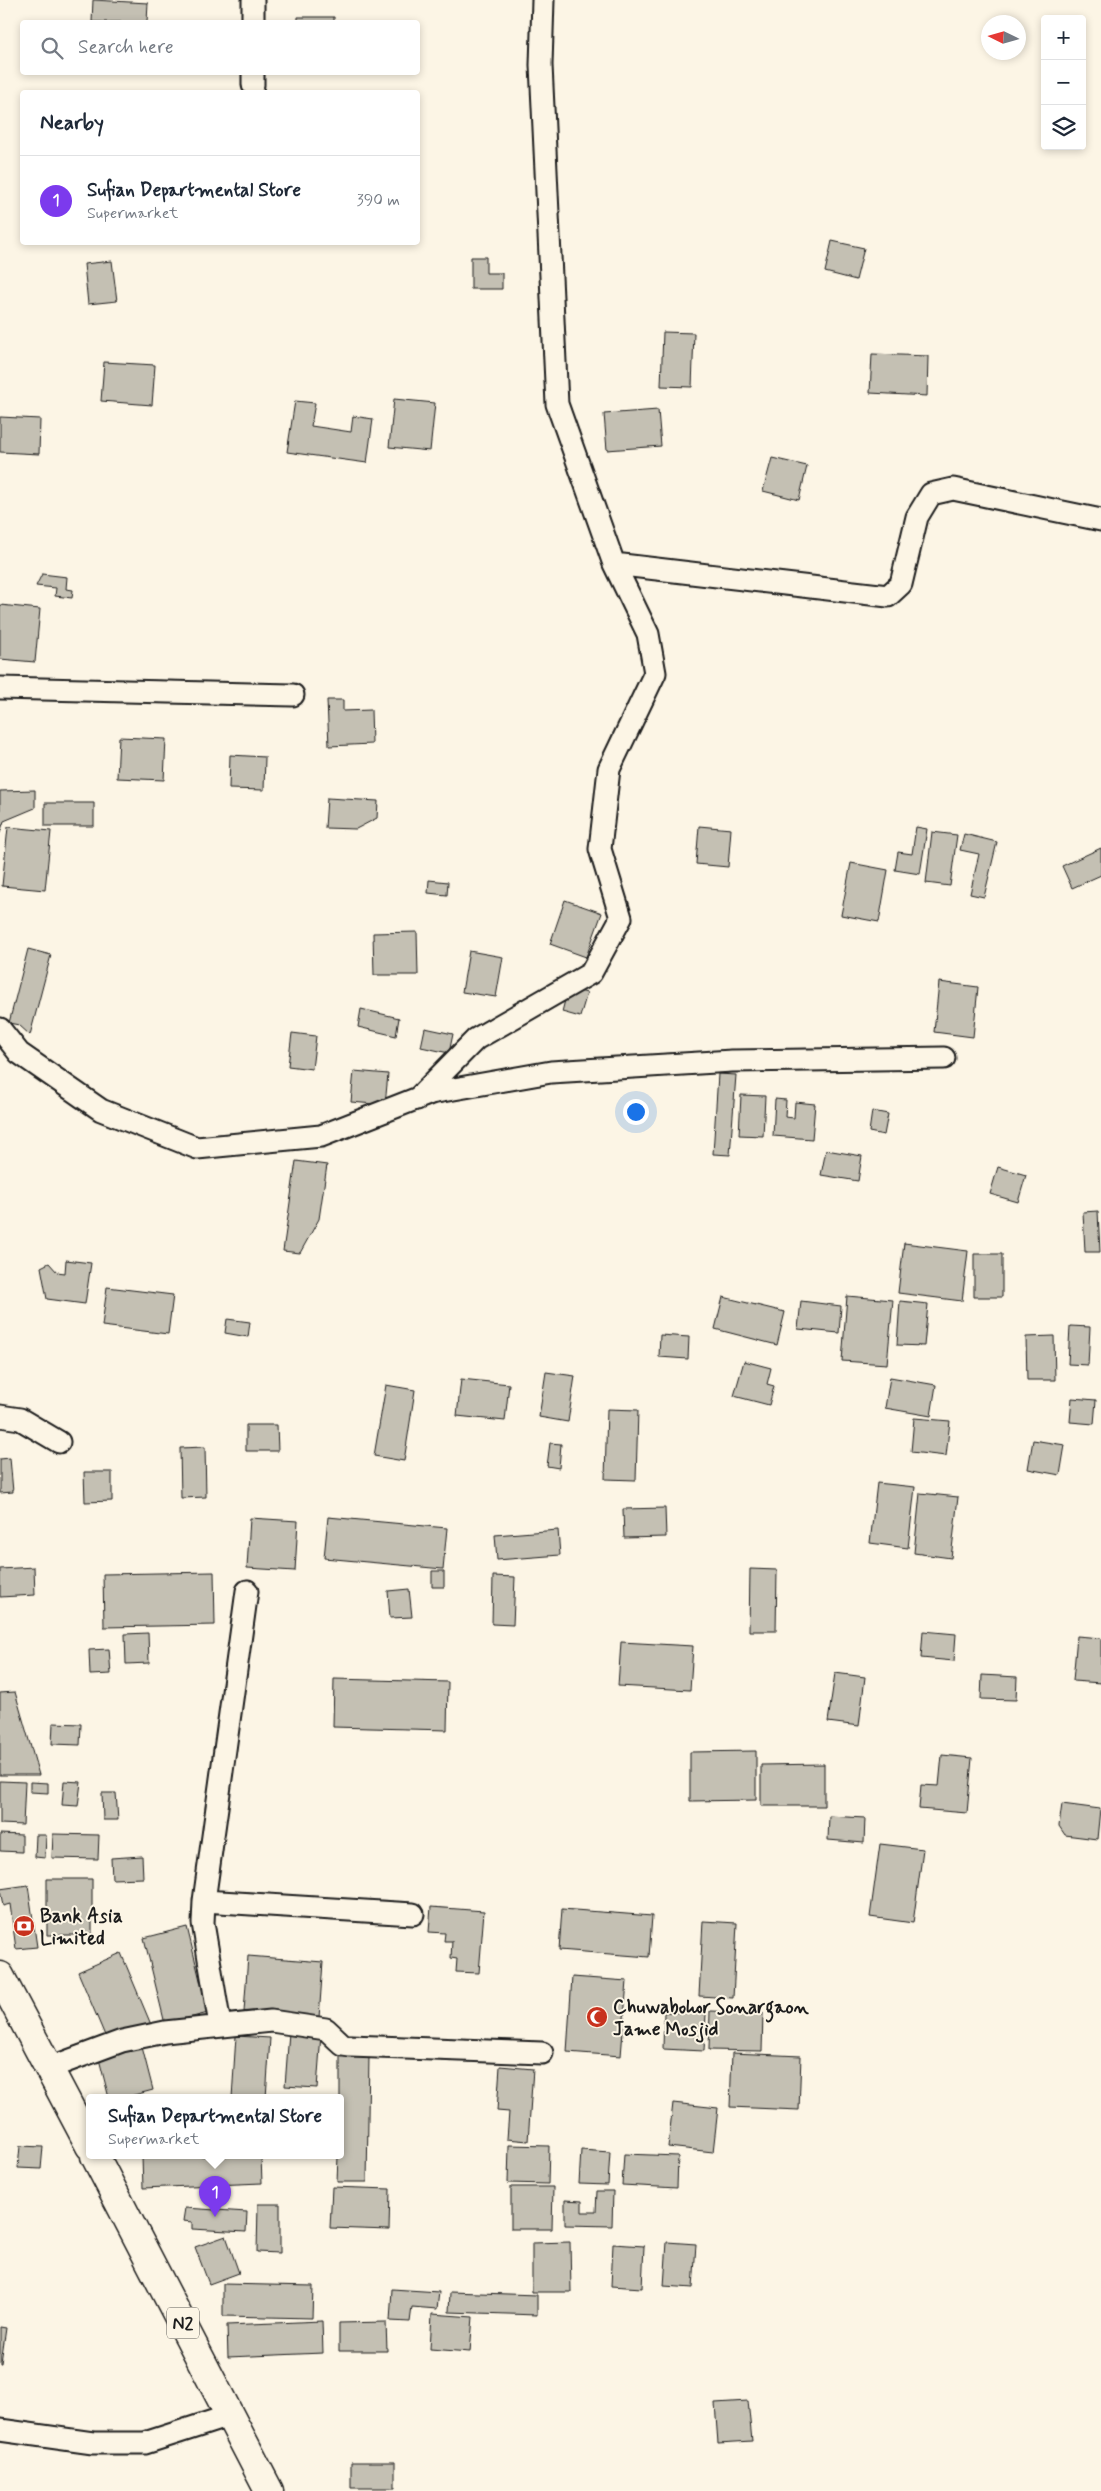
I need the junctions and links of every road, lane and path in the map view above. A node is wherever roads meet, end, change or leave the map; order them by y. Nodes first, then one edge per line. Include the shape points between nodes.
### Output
1 (254, 0) edge
2 (543, 0) edge
3 (253, 20) edge
4 (1101, 520) edge
5 (614, 564) junction
6 (0, 688) edge
7 (293, 696) dead end
8 (0, 1029) edge
9 (944, 1058) dead end
10 (417, 1099) junction
11 (0, 1416) edge
12 (59, 1442) dead end
13 (247, 1591) dead end
14 (204, 1901) junction
15 (413, 1914) dead end
16 (0, 1976) edge
17 (220, 2025) junction
18 (542, 2053) dead end
19 (49, 2068) junction
20 (86, 2138) edge
21 (97, 2159) edge
22 (232, 2416) junction
23 (0, 2430) edge
24 (269, 2491) edge

1 - 3 street
2 - 5 street via 541,65 557,404
4 - 5 street via 953,489 931,494 917,517 901,584 888,596
5 - 10 street via 648,634 655,672 609,769 600,849 621,918 591,973 476,1038
6 - 7 street
8 - 10 street via 19,1053 101,1110 197,1148 321,1136
9 - 10 street via 732,1061 551,1072 431,1093
11 - 12 street via 20,1419
13 - 14 street
14 - 15 street
14 - 17 street via 204,1923
16 - 19 highway
17 - 18 street via 271,2021 326,2029 343,2045 350,2046
17 - 19 street via 122,2041
19 - 20 highway
21 - 22 highway, N2
22 - 23 street via 145,2443 93,2443
22 - 24 highway, N2

